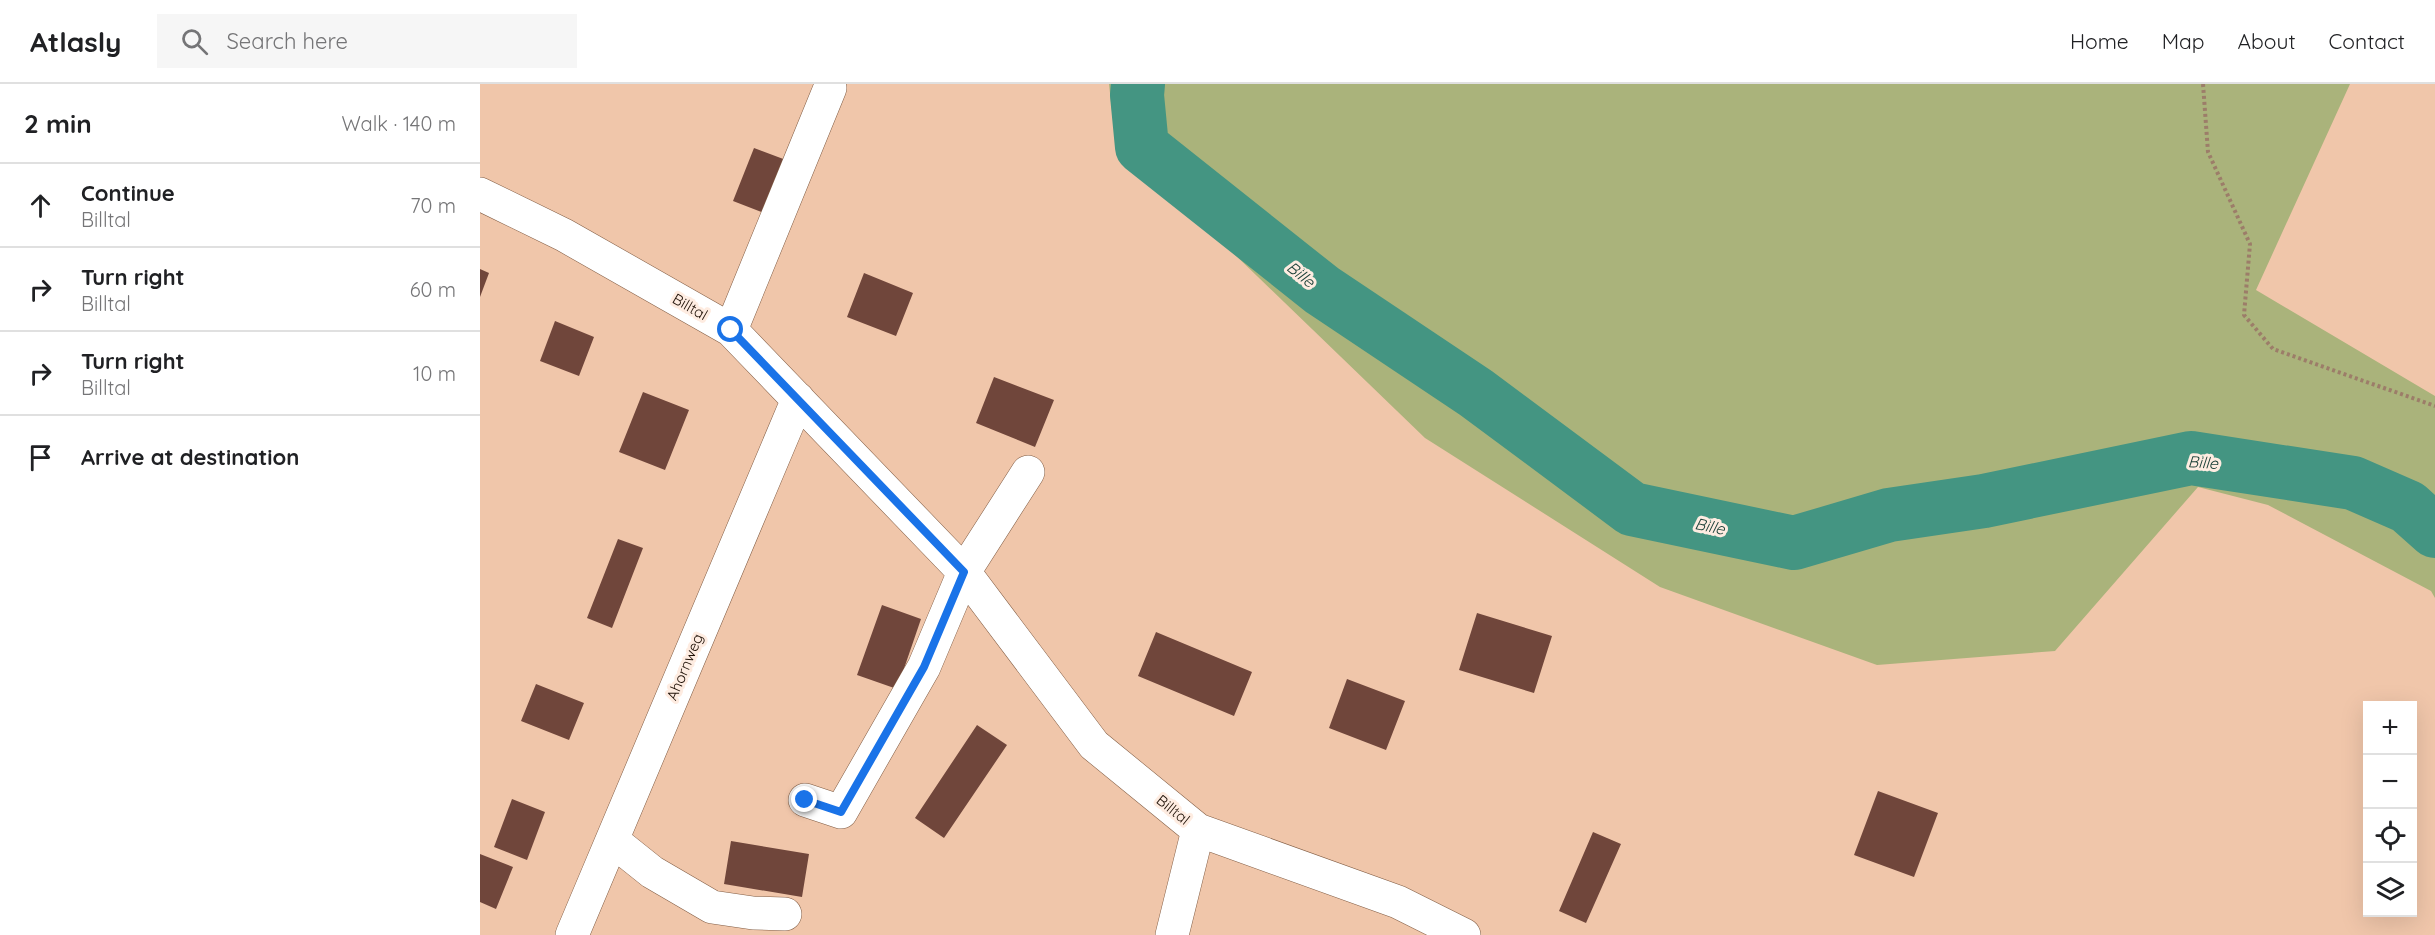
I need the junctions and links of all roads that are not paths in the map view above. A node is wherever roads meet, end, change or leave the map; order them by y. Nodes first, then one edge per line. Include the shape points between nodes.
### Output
1 (830, 88) dead end
2 (480, 194) edge
3 (731, 330) junction
4 (798, 399) junction
5 (1029, 472) dead end
6 (964, 572) junction
7 (805, 800) dead end
8 (1197, 830) junction
9 (612, 840) junction
10 (786, 914) dead end
11 (572, 935) edge
12 (1172, 935) edge
13 (1464, 935) edge

1 - 3 street
2 - 3 street, Billtal via 564,235
3 - 4 street, Billtal
4 - 6 street, Billtal
4 - 9 street, Ahornweg
5 - 6 street
6 - 7 street via 924,667 841,812
6 - 8 street, Billtal via 1094,745
8 - 12 street
8 - 13 street, Billtal via 1398,902
9 - 10 street via 652,872 712,907
9 - 11 street, Ahornweg

